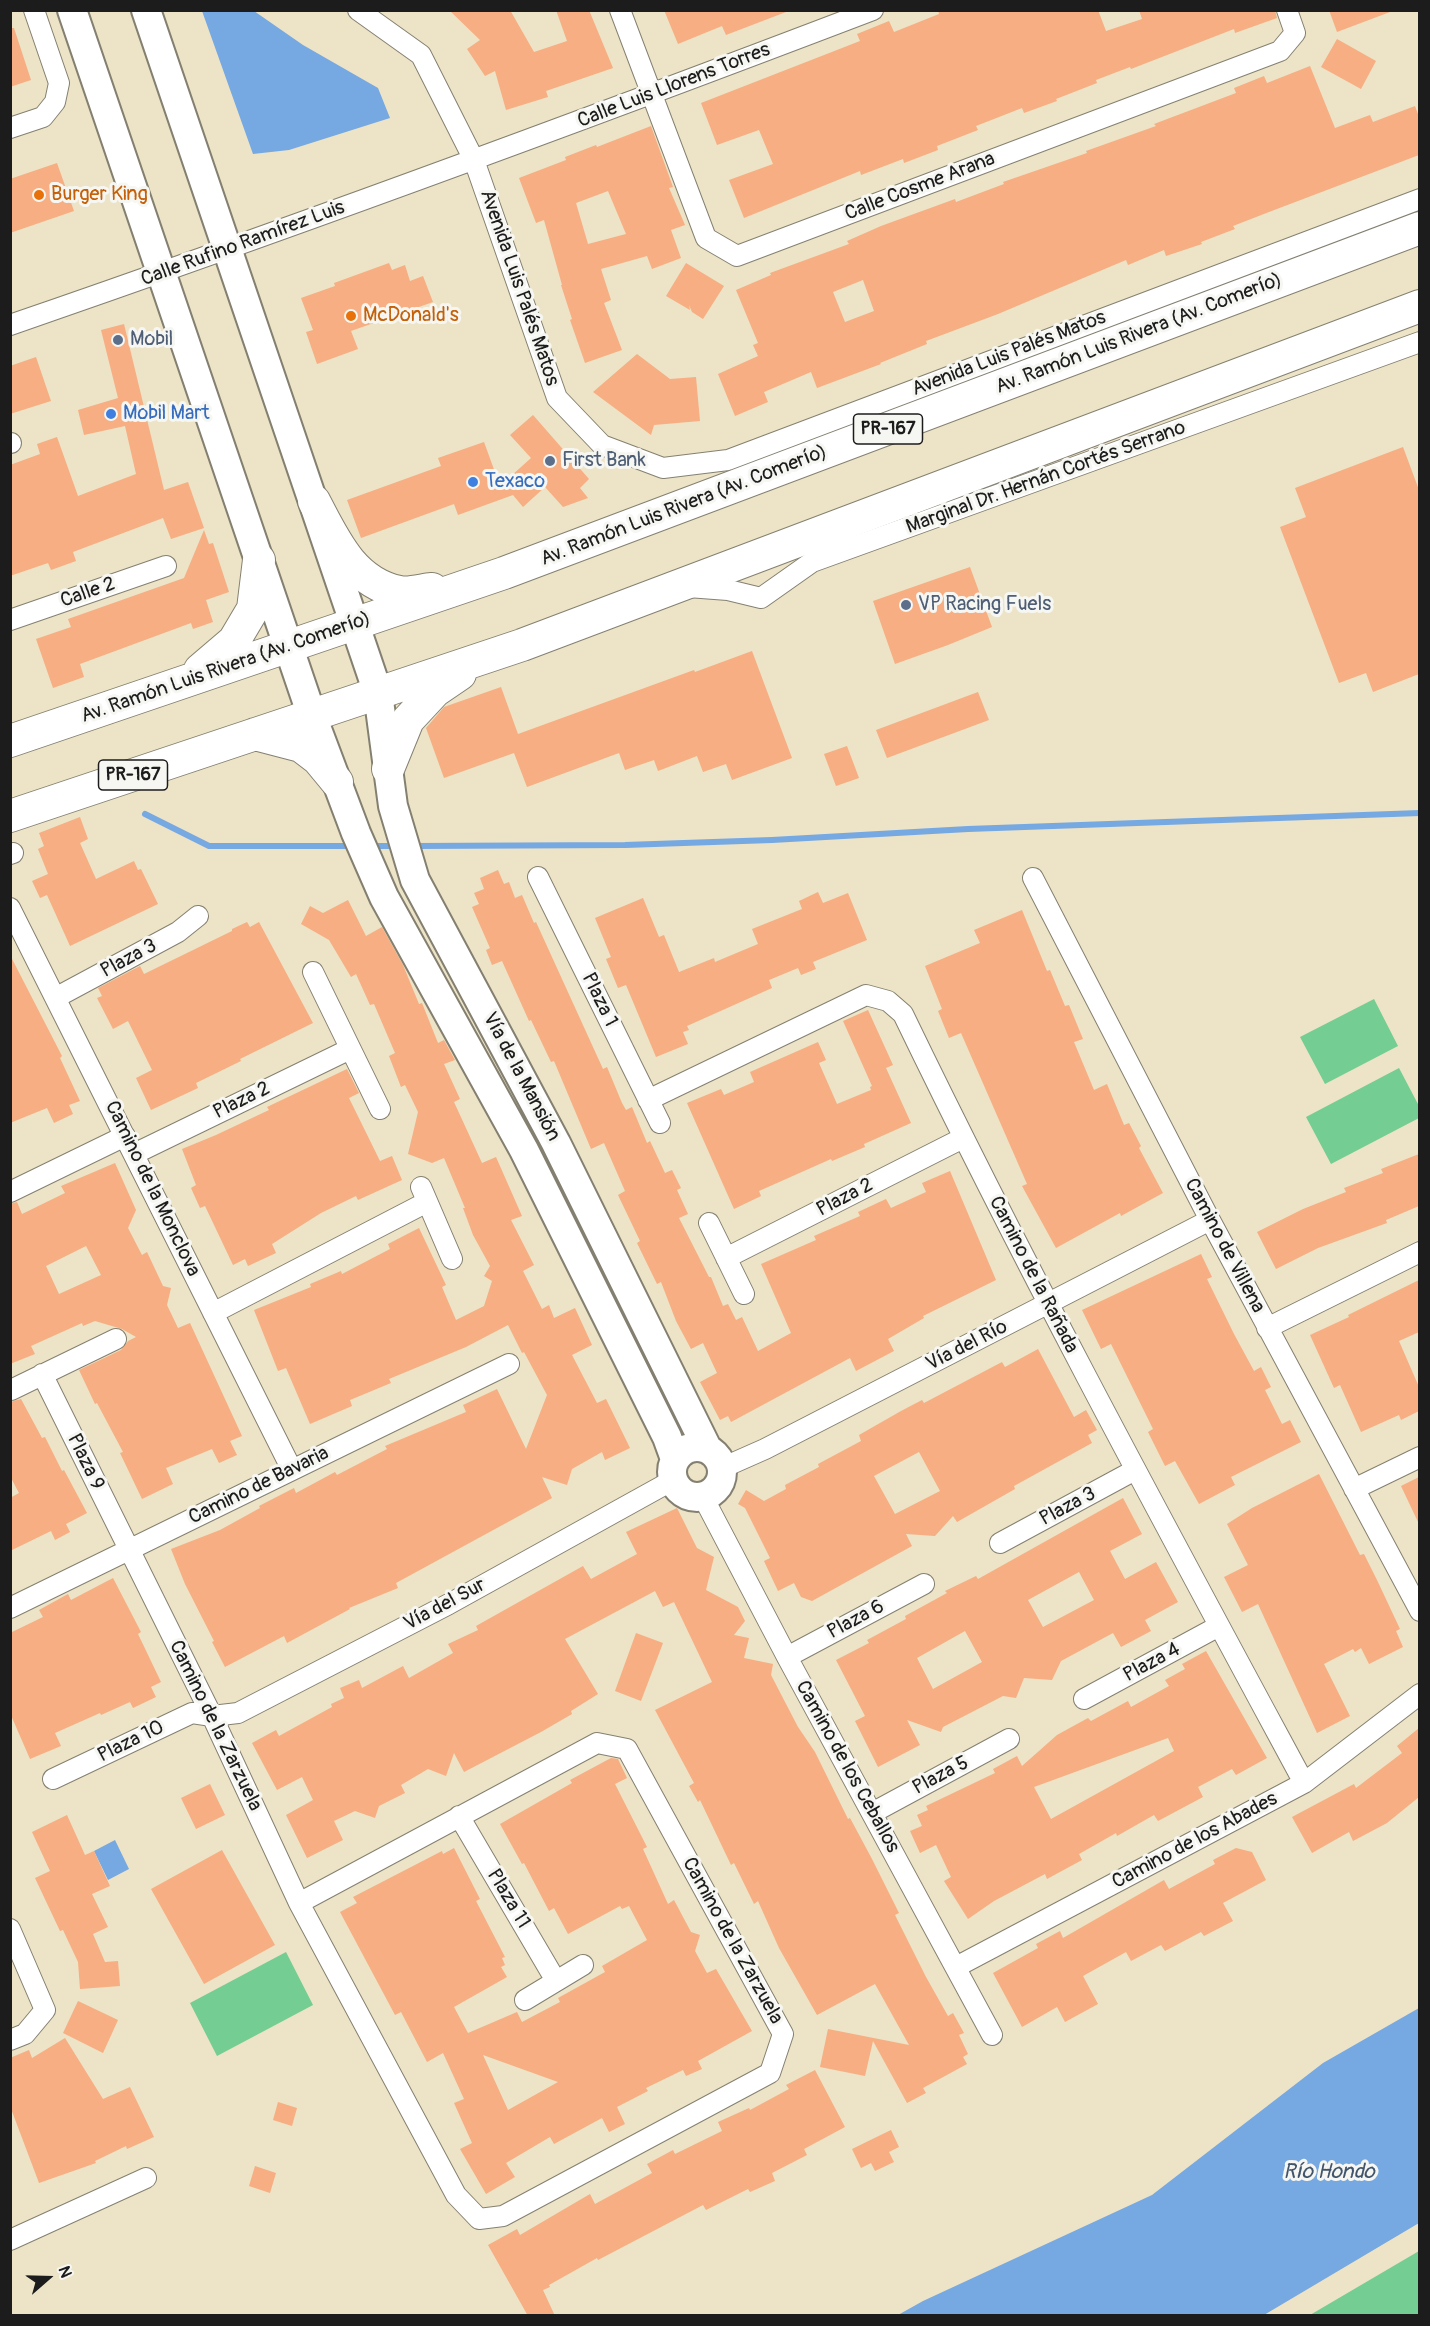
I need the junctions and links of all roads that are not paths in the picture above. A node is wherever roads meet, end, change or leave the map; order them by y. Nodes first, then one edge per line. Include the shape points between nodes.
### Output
1 (34, 10) edge
2 (72, 10) edge
3 (146, 10) edge
4 (358, 10) edge
5 (621, 10) edge
6 (873, 10) edge
7 (1287, 10) edge
8 (652, 95) junction
9 (10, 128) edge
10 (474, 160) junction
11 (1419, 199) edge
12 (1419, 228) edge
13 (228, 250) junction
14 (161, 273) junction
15 (1419, 306) edge
16 (10, 325) edge
17 (1419, 342) edge
18 (314, 501) junction
19 (259, 560) junction
20 (166, 566) dead end
21 (474, 584) junction
22 (676, 587) junction
23 (10, 620) edge
24 (355, 624) junction
25 (289, 646) junction
26 (480, 659) junction
27 (186, 681) junction
28 (378, 693) junction
29 (312, 716) junction
30 (255, 734) junction
31 (10, 741) edge
32 (388, 769) junction
33 (337, 782) junction
34 (10, 816) edge
35 (538, 877) dead end
36 (1033, 878) dead end
37 (10, 908) edge
38 (198, 916) dead end
39 (312, 972) dead end
40 (57, 997) junction
41 (350, 1049) junction
42 (648, 1100) junction
43 (380, 1109) dead end
44 (660, 1123) dead end
45 (125, 1136) junction
46 (963, 1138) junction
47 (134, 1154) junction
48 (10, 1192) edge
49 (1209, 1220) junction
50 (709, 1223) dead end
51 (1419, 1252) edge
52 (726, 1258) junction
53 (452, 1259) dead end
54 (744, 1294) dead end
55 (1048, 1304) junction
56 (213, 1313) junction
57 (1267, 1328) junction
58 (116, 1339) dead end
59 (509, 1364) dead end
60 (42, 1374) junction
61 (11, 1390) edge
62 (715, 1458) junction
63 (1419, 1458) edge
64 (674, 1469) junction
65 (292, 1470) junction
66 (1135, 1470) junction
67 (1354, 1489) junction
68 (704, 1497) junction
69 (1000, 1543) dead end
70 (128, 1549) junction
71 (924, 1584) dead end
72 (10, 1608) edge
73 (1419, 1611) edge
74 (1219, 1626) junction
75 (787, 1657) junction
76 (1419, 1694) edge
77 (1084, 1699) dead end
78 (212, 1716) junction
79 (1009, 1739) dead end
80 (53, 1779) dead end
81 (1304, 1784) junction
82 (872, 1813) junction
83 (459, 1816) junction
84 (299, 1903) junction
85 (10, 1929) edge
86 (583, 1965) dead end
87 (956, 1967) junction
88 (556, 1981) junction
89 (525, 2000) dead end
90 (992, 2035) dead end
91 (10, 2040) edge
92 (146, 2178) dead end
93 (10, 2240) edge

1 - 9 street via 59,83 55,102 43,117
2 - 14 street, Vía de la Mansión
3 - 13 street, Vía de la Mansión
4 - 10 street, Avenida Luis Palés Matos via 422,55
5 - 8 street
6 - 8 street, Calle Luis Llorens Torres
7 - 8 street, Calle Cosme Arana via 1295,33 1280,51 737,256 706,238
8 - 10 street, Calle Luis Llorens Torres
10 - 11 street, Avenida Luis Palés Matos via 557,398 602,445 663,468 728,460
10 - 13 street, Calle Rufino Ramírez Luis
12 - 21 main road, Av. Ramón Luis Rivera (Av. Comerío) / PR-167
13 - 14 street, Calle Rufino Ramírez Luis
13 - 18 street, Vía de la Mansión
14 - 16 street, Calle Rufino Ramírez Luis
14 - 19 street, Vía de la Mansión
15 - 22 main road, PR-167
17 - 22 street, Marginal Dr. Hernán Cortés Serrano via 812,562 761,598 728,590
18 - 21 main road via 343,556 370,580 401,593
18 - 24 street, Vía de la Mansión
19 - 25 street, Vía de la Mansión
19 - 27 main road via 253,609 239,633
20 - 23 street, Calle 2
21 - 24 main road, Av. Ramón Luis Rivera (Av. Comerío) / PR-167
22 - 26 main road, PR-167
24 - 25 main road, Av. Ramón Luis Rivera (Av. Comerío) / PR-167
24 - 28 street, Vía de la Mansión
25 - 27 main road, Av. Ramón Luis Rivera (Av. Comerío) / PR-167
25 - 29 street, Vía de la Mansión
26 - 28 main road, PR-167
26 - 32 main road via 435,691 408,720
27 - 31 main road, Av. Ramón Luis Rivera (Av. Comerío) / PR-167
28 - 29 main road, PR-167
28 - 32 street, Vía de la Mansión
29 - 30 main road, PR-167
29 - 33 street, Vía de la Mansión
30 - 33 main road via 301,746
30 - 34 main road, PR-167
32 - 62 street, Vía de la Mansión via 393,806 415,880 556,1143
33 - 64 street, Vía de la Mansión via 384,897 524,1150 667,1437
35 - 42 street, Plaza 1
36 - 49 street, Camino de Villena
37 - 40 street, Camino de la Monclova
38 - 40 street, Plaza 3 via 178,932
39 - 41 street
40 - 45 street, Camino de la Monclova
41 - 43 street
41 - 47 street, Plaza 2
42 - 44 street, Plaza 1
42 - 46 street, Camino de la Rañada via 866,995 888,1001 903,1014
45 - 47 street, Camino de la Monclova
45 - 48 street
46 - 52 street, Plaza 2
46 - 55 street, Camino de la Rañada
47 - 56 street, Camino de la Monclova
49 - 55 street, Vía del Río
49 - 57 street, Camino de Villena
50 - 52 street
51 - 57 street
52 - 54 street
53 - 56 street via 424,1195
55 - 62 street, Vía del Río via 765,1449
55 - 66 street, Camino de la Rañada
56 - 65 street, Camino de la Monclova
57 - 67 street, Camino de Villena
58 - 60 street
59 - 65 street, Camino de Bavaria
60 - 61 street
60 - 70 street, Plaza 9
62 - 64 street via 695,1446 684,1450
62 - 68 street via 722,1480
63 - 67 street
64 - 68 street via 677,1488 685,1495
64 - 78 street, Vía del Sur via 449,1604 238,1713
65 - 70 street, Camino de Bavaria
66 - 69 street, Plaza 3
66 - 74 street, Camino de la Rañada
67 - 73 street, Camino de Villena
68 - 75 street, Camino de los Ceballos
70 - 72 street, Camino de Bavaria
70 - 78 street, Camino de la Zarzuela
71 - 75 street, Plaza 6
74 - 77 street, Plaza 4
74 - 81 street, Camino de la Rañada
75 - 82 street, Camino de los Ceballos
76 - 81 street, Camino de los Abades
78 - 80 street, Plaza 10 via 192,1713
78 - 84 street, Camino de la Zarzuela
79 - 82 street, Plaza 5
81 - 87 street, Camino de los Abades
82 - 87 street, Camino de los Ceballos
83 - 84 street, Camino de la Zarzuela
83 - 84 street, Camino de la Zarzuela via 597,1743 627,1749 783,2034 770,2073 503,2216 479,2219 456,2195
83 - 88 street, Plaza 11
85 - 91 street via 45,2010 25,2034
86 - 88 street
87 - 90 street, Camino de los Ceballos
88 - 89 street
92 - 93 street

